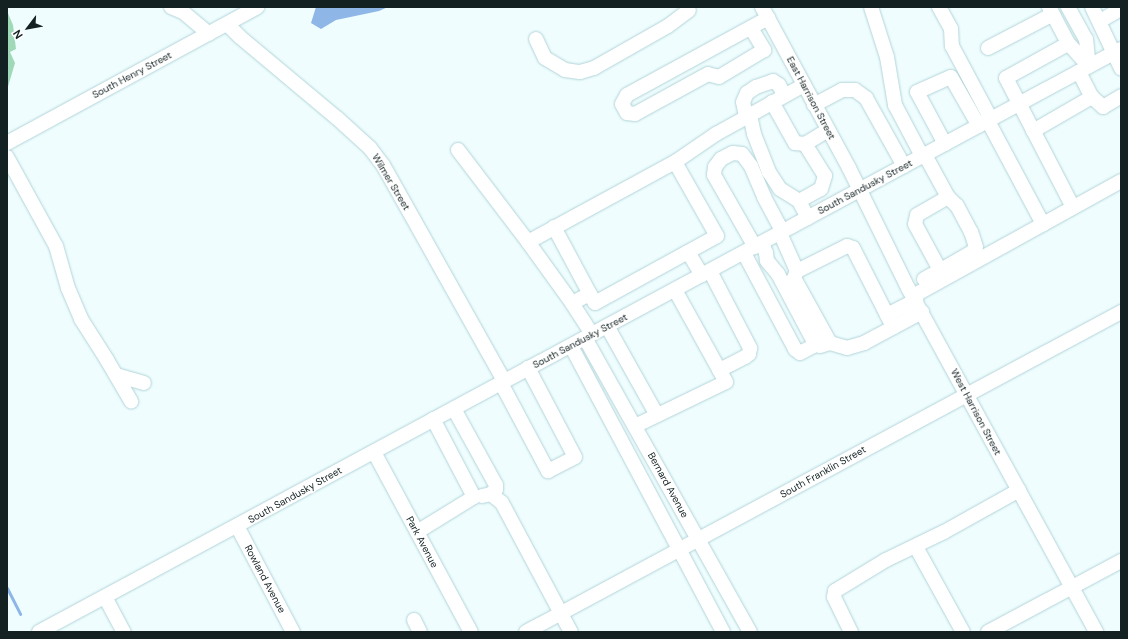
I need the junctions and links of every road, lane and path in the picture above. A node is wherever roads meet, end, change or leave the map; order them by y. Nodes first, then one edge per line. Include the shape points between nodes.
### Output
1 (171, 7) edge
2 (256, 7) edge
3 (871, 7) edge
4 (939, 7) edge
5 (1092, 7) edge
6 (689, 8) edge
7 (1070, 8) edge
8 (1121, 9) edge
9 (765, 12) edge
10 (1052, 13) edge
11 (1100, 21) junction
12 (227, 24) junction
13 (751, 28) junction
14 (209, 34) junction
15 (536, 39) dead end
16 (1064, 46) dead end
17 (988, 48) dead end
18 (1117, 52) edge
19 (1121, 68) edge
20 (1084, 69) junction
21 (804, 85) junction
22 (1121, 96) edge
23 (1092, 97) junction
24 (778, 99) junction
25 (1019, 104) junction
26 (814, 105) junction
27 (748, 116) junction
28 (986, 122) junction
29 (828, 130) junction
30 (1033, 131) junction
31 (7, 142) edge
32 (805, 144) junction
33 (945, 144) junction
34 (458, 150) dead end
35 (924, 155) junction
36 (7, 157) edge
37 (675, 162) junction
38 (904, 166) junction
39 (1121, 181) edge
40 (860, 190) junction
41 (948, 197) junction
42 (799, 201) junction
43 (1073, 207) junction
44 (808, 218) junction
45 (1043, 224) junction
46 (554, 227) junction
47 (781, 232) junction
48 (528, 242) junction
49 (753, 248) junction
50 (688, 252) junction
51 (940, 270) junction
52 (706, 273) junction
53 (796, 274) junction
54 (675, 290) junction
55 (590, 294) junction
56 (915, 299) junction
57 (572, 303) junction
58 (1121, 312) edge
59 (890, 321) junction
60 (607, 326) junction
61 (588, 336) junction
62 (830, 343) junction
63 (571, 346) junction
64 (813, 346) junction
65 (528, 368) junction
66 (719, 370) junction
67 (116, 375) junction
68 (502, 382) junction
69 (144, 383) dead end
70 (967, 395) junction
71 (131, 401) dead end
72 (454, 409) junction
73 (657, 416) junction
74 (434, 420) junction
75 (635, 426) junction
76 (374, 452) junction
77 (1019, 490) junction
78 (491, 494) junction
79 (474, 497) junction
80 (237, 526) junction
81 (417, 532) junction
82 (698, 539) junction
83 (916, 547) junction
84 (679, 549) junction
85 (1121, 561) edge
86 (1071, 587) junction
87 (105, 597) junction
88 (560, 614) junction
89 (39, 632) edge
90 (124, 632) edge
91 (293, 632) edge
92 (471, 632) edge
93 (526, 632) edge
94 (571, 632) edge
95 (723, 632) edge
96 (750, 632) edge
97 (851, 632) edge
98 (963, 632) edge
99 (988, 632) edge
100 (1096, 632) edge

1 - 14 street via 183,12
2 - 12 street, South Henry Street
3 - 35 street via 887,57 895,105
4 - 28 street via 951,29 952,46
5 - 11 street
6 - 15 street via 668,26 594,68 580,72 566,70 545,58
7 - 10 street
7 - 20 street via 1086,39
8 - 11 street
9 - 13 street
9 - 21 street, East Harrison Street
10 - 17 street
10 - 20 street
11 - 18 street
12 - 14 street, South Henry Street
12 - 68 street, Wilmer Street via 370,148 383,165
13 - 13 street via 627,95 622,104 627,113 635,114 708,74 719,77 764,50
14 - 31 street, South Henry Street
16 - 25 street via 1006,78
18 - 19 street
18 - 20 street, South Sandusky Street
20 - 23 street
20 - 25 street, South Sandusky Street
21 - 24 street
21 - 26 street, East Harrison Street
22 - 23 street via 1103,107
23 - 30 street
24 - 27 street
24 - 27 street via 779,85 773,81 747,93 743,102
24 - 32 street via 795,143
25 - 28 street, South Sandusky Street
25 - 30 street
26 - 29 street, East Harrison Street
26 - 38 street via 842,90 855,90 866,98
27 - 37 street
27 - 42 street via 769,172 780,189
28 - 33 street, South Sandusky Street
28 - 33 street via 951,76 917,92
28 - 45 street
29 - 32 street
29 - 40 street, East Harrison Street
30 - 43 street
32 - 42 street via 825,176 821,189
33 - 35 street, South Sandusky Street
34 - 48 street, Bernard Avenue
35 - 38 street, South Sandusky Street
35 - 41 street
36 - 67 street via 56,246 80,319
37 - 46 street
37 - 50 street via 717,236
38 - 40 street, South Sandusky Street
39 - 43 street
40 - 44 street, South Sandusky Street
40 - 56 street, West Harrison Street
41 - 51 street via 917,215 916,224
41 - 51 street via 957,206 972,232 976,247 972,252
42 - 44 street
43 - 45 street
44 - 47 street, South Sandusky Street
45 - 56 street
46 - 48 street
46 - 55 street
47 - 49 street, South Sandusky Street
47 - 49 street via 751,166 742,154 733,153 721,159 715,167 714,175
47 - 53 street
48 - 57 street, Bernard Avenue
49 - 52 street, South Sandusky Street
49 - 64 street via 766,253 767,261 778,274 814,342
49 - 64 street via 795,349 800,353
50 - 52 street
50 - 55 street via 595,303
51 - 56 street
52 - 54 street, South Sandusky Street
52 - 66 street via 750,348 749,354 745,357
53 - 59 street via 847,246 853,248
53 - 62 street
54 - 60 street, South Sandusky Street
54 - 66 street
55 - 57 street
56 - 59 street
56 - 70 street, West Harrison Street
57 - 61 street, Bernard Avenue
58 - 70 street, South Franklin Street
59 - 62 street via 864,343 847,348
60 - 61 street, South Sandusky Street
60 - 73 street
61 - 63 street, South Sandusky Street
61 - 75 street, Bernard Avenue
62 - 64 street
63 - 65 street, South Sandusky Street
63 - 84 street, Bernard Avenue
65 - 68 street, South Sandusky Street
65 - 68 street, Wilmer Street via 575,457 548,471
66 - 73 street via 726,382
67 - 69 street
67 - 71 street
68 - 72 street, South Sandusky Street
70 - 77 street, West Harrison Street
70 - 82 street, South Franklin Street
72 - 74 street, South Sandusky Street
72 - 78 street via 496,486
73 - 75 street
74 - 76 street, South Sandusky Street
74 - 79 street
75 - 82 street, Bernard Avenue
76 - 80 street, South Sandusky Street
76 - 81 street, Park Avenue
77 - 83 street
77 - 86 street, West Harrison Street
78 - 79 street
78 - 88 street via 502,503
79 - 81 street
80 - 87 street, South Sandusky Street
80 - 91 street, Rowland Avenue
81 - 92 street, Park Avenue
82 - 84 street, South Franklin Street
82 - 96 street, Bernard Avenue
83 - 97 street via 886,560 835,591 834,597
83 - 98 street
84 - 88 street, South Franklin Street
84 - 95 street, Bernard Avenue
85 - 86 street
86 - 99 street
86 - 100 street, West Harrison Street
87 - 89 street, South Sandusky Street
87 - 90 street
88 - 93 street, South Franklin Street
88 - 94 street

